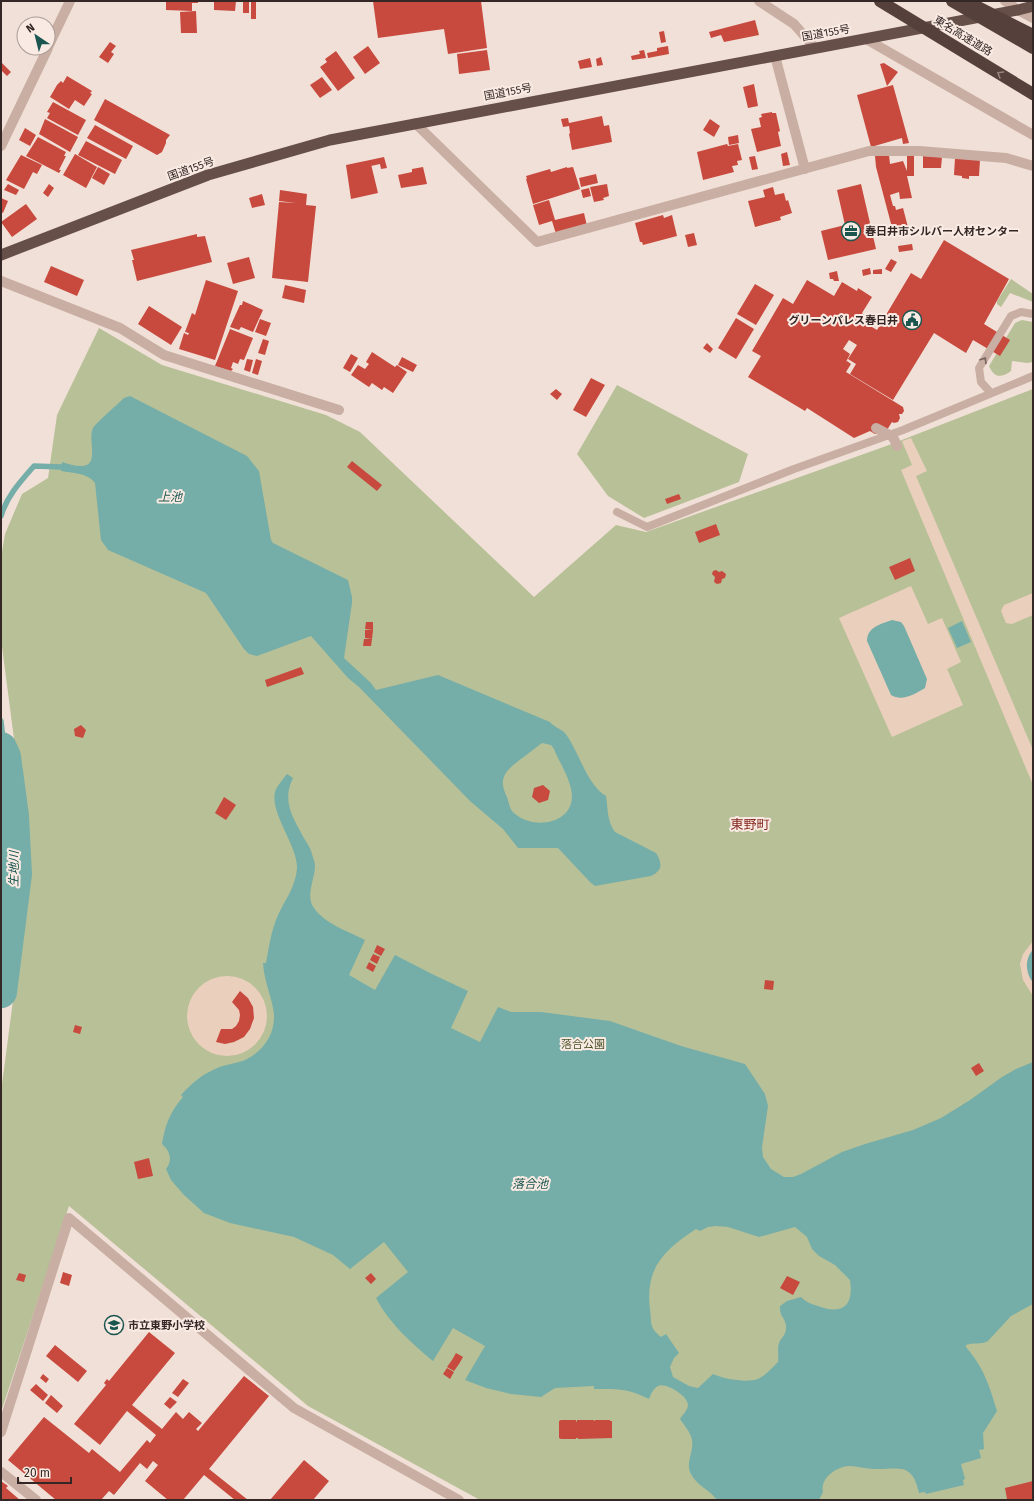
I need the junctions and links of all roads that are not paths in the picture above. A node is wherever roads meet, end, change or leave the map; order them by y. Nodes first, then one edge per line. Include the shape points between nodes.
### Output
1 (70, 1) edge
2 (759, 1) edge
3 (880, 1) edge
4 (952, 1) edge
5 (967, 1) edge
6 (1005, 1) edge
7 (1033, 6) edge
8 (1018, 10) junction
9 (1033, 18) edge
10 (56, 31) edge
11 (1033, 34) edge
12 (866, 39) junction
13 (815, 48) junction
14 (1033, 48) edge
15 (44, 56) edge
16 (775, 56) junction
17 (1033, 94) edge
18 (415, 123) junction
19 (1033, 135) edge
20 (1, 146) edge
21 (1033, 166) edge
22 (805, 169) junction
23 (1, 255) edge
24 (1, 281) edge
25 (1033, 314) edge
26 (1033, 376) edge
27 (991, 393) junction
28 (339, 410) dead end
29 (876, 428) dead end
30 (897, 446) dead end
31 (617, 512) dead end
32 (1, 1432) edge
33 (1, 1472) edge
34 (454, 1498) edge
35 (36, 1500) edge

1 - 10 street
2 - 13 street via 794,24
17 -> 3 highway, 東名高速道路, bridge
4 - 14 highway, bridge
5 - 11 highway, bridge
6 - 8 street
7 - 8 highway, 国道155号
8 - 9 street
8 - 12 highway, 国道155号
12 - 13 highway, 国道155号
12 - 19 street
13 - 16 highway, 国道155号
15 - 20 street
16 - 18 highway, 国道155号
16 - 22 street
18 - 22 street via 537,242
18 - 23 highway, 国道155号 via 330,140 208,175
21 - 22 street via 1006,158 919,151 869,151
24 - 28 street via 120,328 164,355
27 -> 25 lane via 981,382 978,368 1011,316 1021,312
26 - 27 lane
27 - 31 lane via 903,430 794,469 647,527
29 - 30 street, bridge via 893,436
32 - 34 street via 69,1218 294,1408
33 - 35 street

